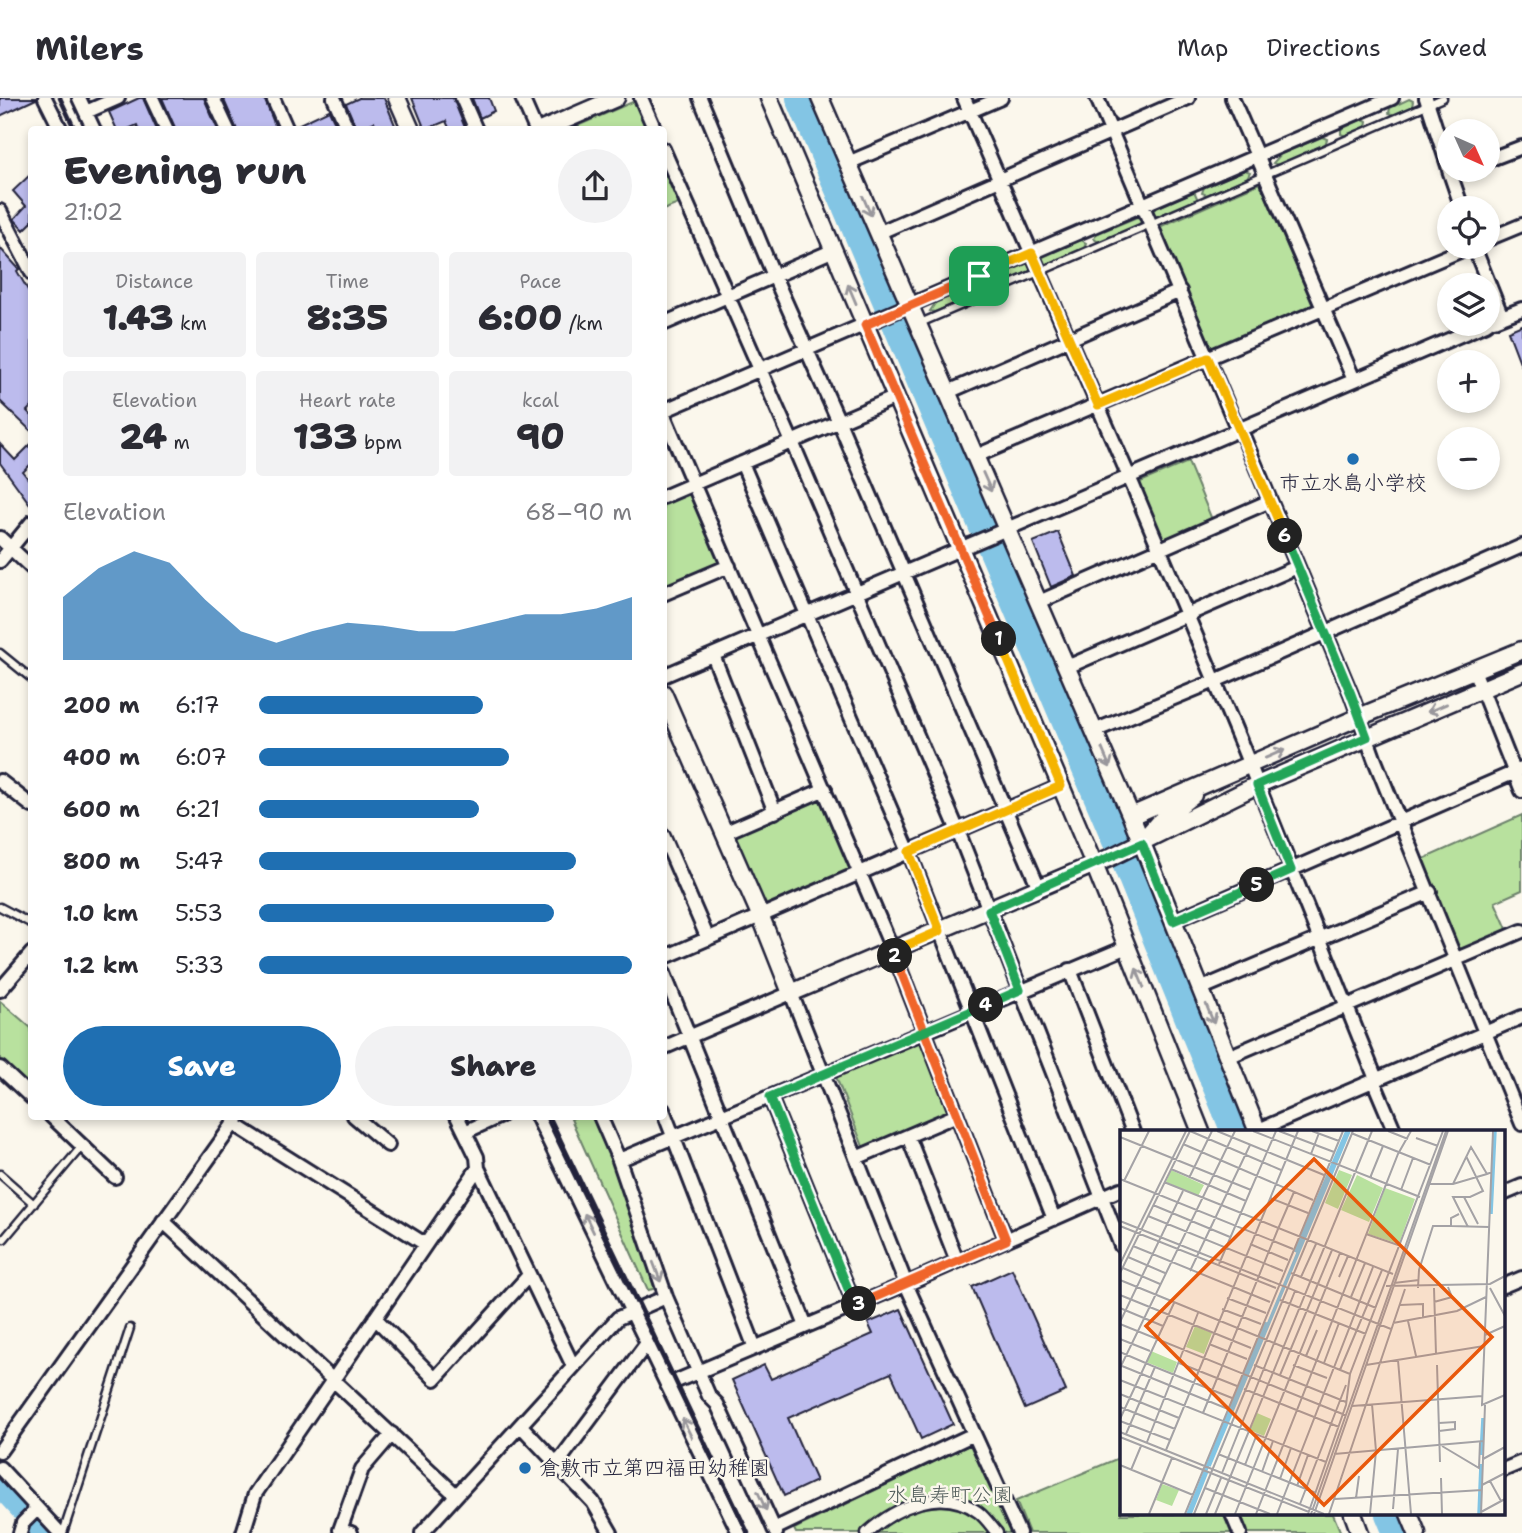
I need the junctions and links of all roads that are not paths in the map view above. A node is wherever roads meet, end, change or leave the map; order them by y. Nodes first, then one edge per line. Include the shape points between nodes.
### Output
1 (45, 98) edge
2 (79, 98) edge
3 (118, 98) edge
4 (152, 98) edge
5 (213, 98) edge
6 (273, 98) edge
7 (334, 98) edge
8 (397, 98) edge
9 (462, 98) edge
10 (522, 98) edge
11 (616, 98) edge
12 (641, 98) edge
13 (700, 98) edge
14 (769, 98) edge
15 (820, 98) edge
16 (964, 98) edge
17 (1002, 98) edge
18 (1097, 98) edge
19 (1188, 98) edge
20 (1232, 98) edge
21 (1392, 98) edge
22 (1443, 98) edge
23 (1427, 101) edge
24 (584, 104) edge
25 (86, 112) junction
26 (970, 112) junction
27 (59, 126) edge
28 (92, 126) edge
29 (165, 126) edge
30 (226, 126) edge
31 (286, 126) edge
32 (346, 126) edge
33 (409, 126) edge
34 (474, 126) edge
35 (534, 126) edge
36 (548, 126) edge
37 (653, 126) edge
38 (1437, 128) edge
39 (1111, 131) junction
40 (1522, 147) edge
41 (1500, 155) edge
42 (1257, 157) junction
43 (667, 158) edge
44 (848, 163) junction
45 (1267, 174) junction
46 (999, 179) junction
47 (1143, 206) junction
48 (0, 211) edge
49 (1151, 224) junction
50 (1522, 225) edge
51 (878, 233) junction
52 (1500, 234) edge
53 (834, 250) junction
54 (1032, 253) junction
55 (1440, 259) edge
56 (1479, 259) edge
57 (28, 265) edge
58 (1040, 271) junction
59 (774, 276) junction
60 (1180, 291) junction
61 (727, 297) junction
62 (1323, 308) junction
63 (904, 309) junction
64 (1522, 309) edge
65 (1502, 317) joint
66 (667, 322) edge
67 (871, 322) junction
68 (918, 324) junction
69 (1457, 336) edge
70 (1069, 338) junction
71 (807, 350) junction
72 (1208, 358) junction
73 (759, 370) junction
74 (1354, 380) junction
75 (948, 391) junction
76 (896, 397) junction
77 (1098, 405) junction
78 (667, 410) edge
79 (667, 421) edge
80 (839, 422) junction
81 (1239, 430) junction
82 (792, 442) junction
83 (976, 456) junction
84 (742, 463) junction
85 (1128, 478) junction
86 (694, 484) junction
87 (667, 495) edge
88 (1270, 500) junction
89 (28, 527) edge
90 (1001, 533) junction
91 (0, 538) edge
92 (968, 547) junction
93 (1522, 547) edge
94 (9, 549) junction
95 (1159, 549) junction
96 (0, 561) edge
97 (28, 565) edge
98 (729, 566) junction
99 (1297, 567) junction
100 (904, 574) junction
101 (667, 592) edge
102 (855, 595) junction
103 (1039, 601) junction
104 (807, 615) junction
105 (1186, 615) junction
106 (1325, 633) junction
107 (759, 636) junction
108 (1522, 650) edge
109 (0, 653) edge
110 (713, 655) junction
111 (1067, 667) junction
112 (1474, 670) junction
113 (1522, 671) edge
114 (667, 674) edge
115 (28, 676) edge
116 (1215, 681) junction
117 (1481, 689) junction
118 (667, 702) edge
119 (1359, 717) junction
120 (1094, 731) junction
121 (1367, 737) junction
122 (1249, 765) junction
123 (1518, 771) edge
124 (0, 781) edge
125 (1212, 781) junction
126 (1257, 785) junction
127 (1061, 786) junction
128 (825, 789) junction
129 (1522, 791) edge
130 (28, 803) edge
131 (1005, 810) junction
132 (775, 812) junction
133 (1131, 816) junction
134 (1402, 821) junction
135 (958, 831) junction
136 (724, 833) junction
137 (667, 844) edge
138 (1135, 846) junction
139 (909, 852) junction
140 (1102, 861) junction
141 (1291, 870) junction
142 (861, 873) junction
143 (1039, 888) junction
144 (1430, 892) junction
145 (0, 908) edge
146 (989, 910) junction
147 (761, 917) junction
148 (1173, 921) junction
149 (28, 922) edge
150 (940, 931) junction
151 (1522, 931) edge
152 (1319, 938) junction
153 (708, 939) junction
154 (1127, 947) junction
155 (893, 951) junction
156 (667, 956) edge
157 (28, 958) edge
158 (1456, 959) junction
159 (1070, 970) junction
160 (667, 980) edge
161 (1200, 989) junction
162 (0, 990) edge
163 (1020, 990) junction
164 (791, 993) junction
165 (1347, 1007) junction
166 (971, 1011) junction
167 (1522, 1017) edge
168 (925, 1031) junction
169 (1485, 1033) junction
170 (691, 1036) junction
171 (667, 1046) edge
172 (1228, 1058) junction
173 (0, 1068) edge
174 (823, 1074) junction
175 (1375, 1079) junction
176 (28, 1094) edge
177 (770, 1097) junction
178 (957, 1115) junction
179 (722, 1117) junction
180 (55, 1120) edge
181 (236, 1120) edge
182 (359, 1120) edge
183 (459, 1120) edge
184 (491, 1120) edge
185 (539, 1120) edge
186 (602, 1120) edge
187 (667, 1120) edge
188 (1522, 1124) edge
189 (1132, 1130) edge
190 (1200, 1130) edge
191 (1256, 1130) edge
192 (1261, 1130) edge
193 (1394, 1130) edge
194 (465, 1132) junction
195 (908, 1136) junction
196 (673, 1138) junction
197 (388, 1145) dead end
198 (82, 1146) junction
199 (856, 1158) junction
200 (619, 1160) junction
201 (478, 1168) junction
202 (0, 1174) edge
203 (115, 1177) dead end
204 (1522, 1186) edge
205 (1120, 1189) edge
206 (1504, 1194) edge
207 (1101, 1198) junction
208 (34, 1204) junction
209 (1054, 1219) junction
210 (163, 1222) junction
211 (4, 1239) dead end
212 (1006, 1240) junction
213 (425, 1244) junction
214 (1120, 1244) edge
215 (957, 1261) junction
216 (529, 1275) junction
217 (1522, 1278) edge
218 (906, 1284) junction
219 (1504, 1286) edge
220 (666, 1297) junction
221 (855, 1306) junction
222 (632, 1311) junction
223 (375, 1318) junction
224 (806, 1326) junction
225 (130, 1328) dead end
226 (648, 1343) junction
227 (755, 1348) junction
228 (573, 1366) junction
229 (699, 1371) junction
230 (333, 1379) junction
231 (667, 1385) junction
232 (521, 1426) junction
233 (392, 1434) junction
234 (974, 1434) junction
235 (0, 1451) edge
236 (1522, 1462) edge
237 (557, 1464) junction
238 (0, 1468) edge
239 (1504, 1470) edge
240 (456, 1495) junction
241 (1233, 1516) edge
242 (1354, 1516) edge
243 (1410, 1516) edge
244 (29, 1519) edge
245 (775, 1531) edge
246 (61, 1533) edge
247 (243, 1533) edge
248 (351, 1533) edge
249 (422, 1533) edge
250 (611, 1533) edge
251 (739, 1533) edge
252 (867, 1533) edge
253 (997, 1533) edge
254 (1019, 1533) edge
255 (1240, 1533) edge
256 (1360, 1533) edge
257 (1417, 1533) edge

1 - 27 street
2 - 25 street
3 - 25 street
4 - 29 street
5 - 30 street
6 - 31 street
7 - 32 street
8 - 33 street
9 - 34 street
10 - 35 street
11 - 24 street
12 - 37 street
13 - 59 street
14 - 53 street
15 - 44 street
16 - 26 street
17 - 26 street
18 - 39 street
19 - 39 street
20 - 42 street
21 - 42 street
22 - 23 lane
23 - 38 street
23 - 45 lane
24 - 36 street
25 - 28 street
26 - 44 street
26 - 46 street
39 - 46 street
39 - 47 street
40 - 41 street
42 - 45 street
42 - 47 street
43 - 61 street
44 -> 51 street
45 - 49 lane
45 - 62 street
46 - 51 street
46 - 54 street
47 - 49 street
47 - 54 street
48 - 57 street
49 - 58 lane
49 - 60 street
50 - 52 street
51 - 63 street
53 - 59 street
67 -> 53 street
54 - 58 street
54 - 63 street
55 - 62 street
56 - 65 street
58 - 68 lane
58 - 70 street
59 - 61 street
59 - 71 street
60 - 70 street
60 - 72 street
61 - 66 street
61 - 73 street
62 - 72 street
62 - 74 street
63 - 67 street
63 - 68 street
64 - 65 street
67 - 71 street
67 - 76 street
68 - 75 street
69 - 74 street
70 - 75 street
70 - 77 street
71 - 73 street
71 - 80 street
72 - 77 street
72 - 81 street
73 - 78 street
73 - 82 street
74 - 81 street
75 - 83 street
76 - 80 street
76 - 92 street
77 - 83 street
77 - 85 street
79 - 86 street
80 - 82 street
80 - 100 street
81 - 85 street
81 - 88 street
82 - 84 street
82 - 102 street
83 -> 90 street
84 - 86 street
84 - 104 street
85 - 90 street
85 - 95 street
86 - 87 street
86 - 98 street
88 - 95 street
88 - 99 street
89 - 94 street
90 - 92 street
90 - 103 street
91 - 94 street
92 - 100 street
92 - 127 street
93 - 106 street
94 - 96 street
94 - 97 street
95 - 103 street
95 - 105 street
98 - 101 street
98 - 107 street
99 - 105 street
99 - 106 street
100 - 102 street
100 - 131 street
102 - 104 street
102 - 135 street
103 - 111 street
104 - 107 street
104 - 139 street
105 - 111 street
105 - 116 street
106 - 116 street
106 - 119 street
107 - 110 street
107 - 128 street
108 - 112 street
109 - 115 lane
110 - 114 street
110 - 132 street
111 - 120 street
112 - 117 street
112 - 119 street
113 - 117 street
116 - 120 street
116 - 122 street
117 -> 121 street
117 - 123 street
118 - 136 street
119 - 121 street
122 -> 119 street
120 -> 133 street
121 - 126 street
121 - 134 street
122 - 125 street
122 - 126 street
123 - 129 street
123 - 134 street
124 - 130 street
125 - 133 street
125 - 138 street
126 - 138 street
126 - 141 street
127 - 131 street
127 - 140 street
128 - 132 street
128 - 142 street
131 - 135 street
131 - 143 street
132 - 136 street
133 - 138 street
134 - 141 street
134 - 144 street
135 - 139 street
135 - 146 street
136 - 147 street
137 - 153 street
138 - 140 street
138 - 148 street
139 - 142 street
139 - 150 street
140 - 143 street
140 - 154 street
141 - 148 street
141 - 152 street
142 - 147 street
142 - 155 street
143 - 146 street
144 - 152 street
144 - 158 street
145 - 149 lane
146 - 150 street
146 - 163 street
147 - 153 street
147 - 164 street
148 - 161 street
150 - 155 street
150 - 166 street
151 - 158 street
152 - 161 street
152 - 165 street
153 - 156 street
154 - 159 street
190 -> 154 street
155 - 164 street
155 - 168 street
157 - 162 street
158 - 165 street
158 - 169 street
159 - 163 street
159 - 189 street
160 - 170 street
161 -> 172 street
163 - 166 street
163 - 207 street
164 - 170 street
164 - 174 street
165 - 172 street
165 - 175 street
166 - 168 street
166 - 209 street
167 - 169 street
168 - 174 street
168 - 178 street
169 - 175 street
169 - 188 street
170 - 171 street
170 - 179 street
172 - 191 street
173 - 176 street
174 - 177 street
174 - 199 street
175 - 192 street
175 - 193 street
177 - 179 street
177 - 221 street
178 - 195 street
178 - 212 street
179 - 196 street
179 - 224 street
180 - 198 street
181 - 210 street
181 - 213 street
182 - 197 street
183 - 194 street
184 - 194 street
222 -> 185 street
186 - 200 street
187 - 196 street
194 - 201 street
195 - 199 street
195 - 215 street
196 - 200 street
196 - 227 street
198 - 203 street
198 - 208 lane
199 - 218 street
200 -> 220 street
201 - 213 street
201 - 216 street
202 - 208 lane
204 - 206 street
205 - 207 street
207 - 209 street
207 - 214 street
208 - 211 lane
209 - 212 street
210 - 230 street
210 - 235 street
212 - 215 street
213 - 223 street
215 - 218 street
216 - 223 street via 435,1379
216 - 228 street
217 - 219 street
218 - 221 street
218 - 234 street
220 - 222 street
220 - 229 street
221 - 224 street
222 - 226 street
222 - 228 street via 618,1318
223 - 230 street
224 - 227 street
225 - 246 lane
226 - 231 street
226 - 237 street
227 - 229 street
228 - 232 street
229 - 231 street
229 -> 245 street
230 - 233 street
230 - 247 street via 256,1494
251 -> 231 street
232 - 237 street
232 - 240 street
233 - 240 street
233 - 248 street via 362,1469 340,1530
234 - 245 street
234 - 254 street
236 - 239 street
237 - 250 street via 593,1502
238 - 244 street
240 - 249 street
241 - 255 street
242 - 256 street
243 - 257 street
244 - 246 street
252 - 253 street via 902,1508 929,1499 967,1506

